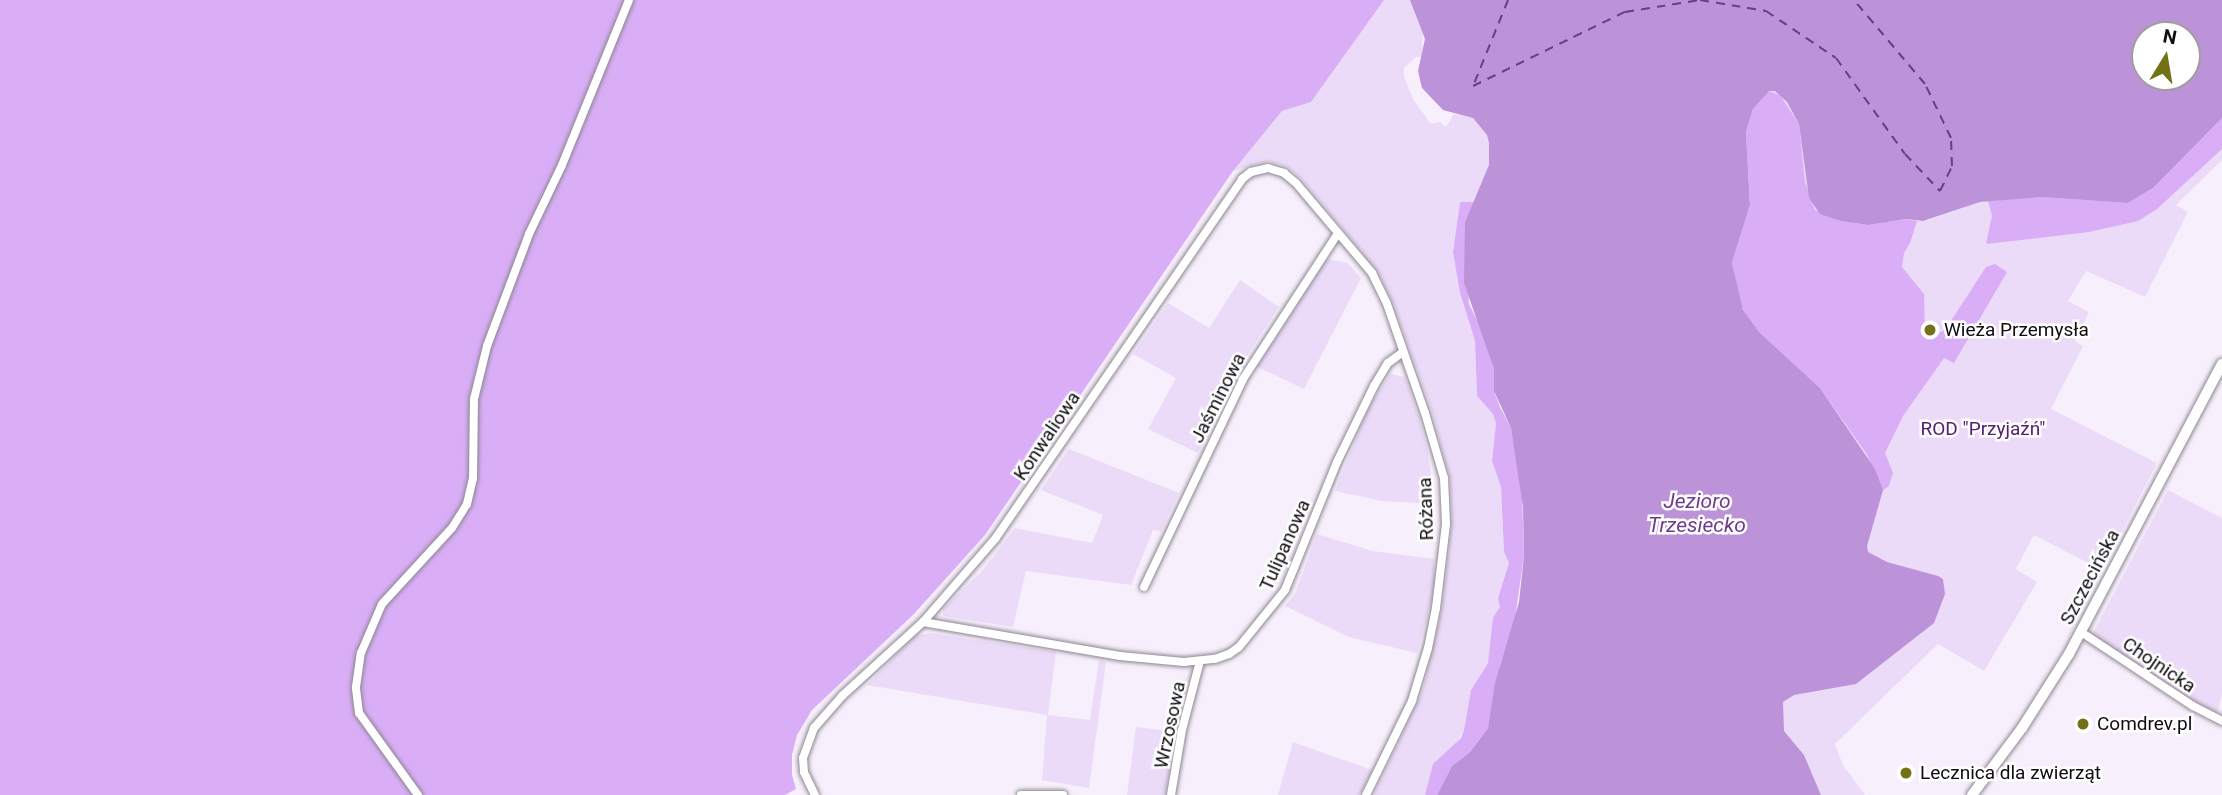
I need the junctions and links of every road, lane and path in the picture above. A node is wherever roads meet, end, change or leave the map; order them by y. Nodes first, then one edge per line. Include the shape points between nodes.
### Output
1 (629, 0) edge
2 (1338, 233) junction
3 (1403, 352) junction
4 (2222, 364) edge
5 (1144, 587) dead end
6 (923, 622) junction
7 (2081, 632) junction
8 (1200, 661) junction
9 (2222, 721) edge
10 (418, 795) edge
11 (815, 795) edge
12 (1021, 795) edge
13 (1063, 795) edge
14 (1171, 795) edge
15 (1366, 795) edge
16 (1972, 795) edge

1 - 10 street via 529,234 488,346 474,399 473,479 467,504 452,528 382,604 360,653 359,713
2 - 3 street, Różana via 1372,273
2 - 5 street, Jaśminowa via 1243,379
2 - 6 street, Konwaliowa via 1284,173 1268,168 1242,178 1002,529
3 - 8 street, Tulipanowa via 1388,363 1374,386 1276,604 1239,647
3 - 15 street, Różana via 1444,478 1446,524 1436,608 1420,677
4 - 7 street, Szczecińska
6 - 8 street, Tulipanowa via 1120,656
6 - 11 street, Konwaliowa via 814,727 803,758
7 - 9 street, Chojnicka
7 - 16 street, Szczecińska via 2033,712
8 - 14 street, Wrzosowa
12 - 13 street

